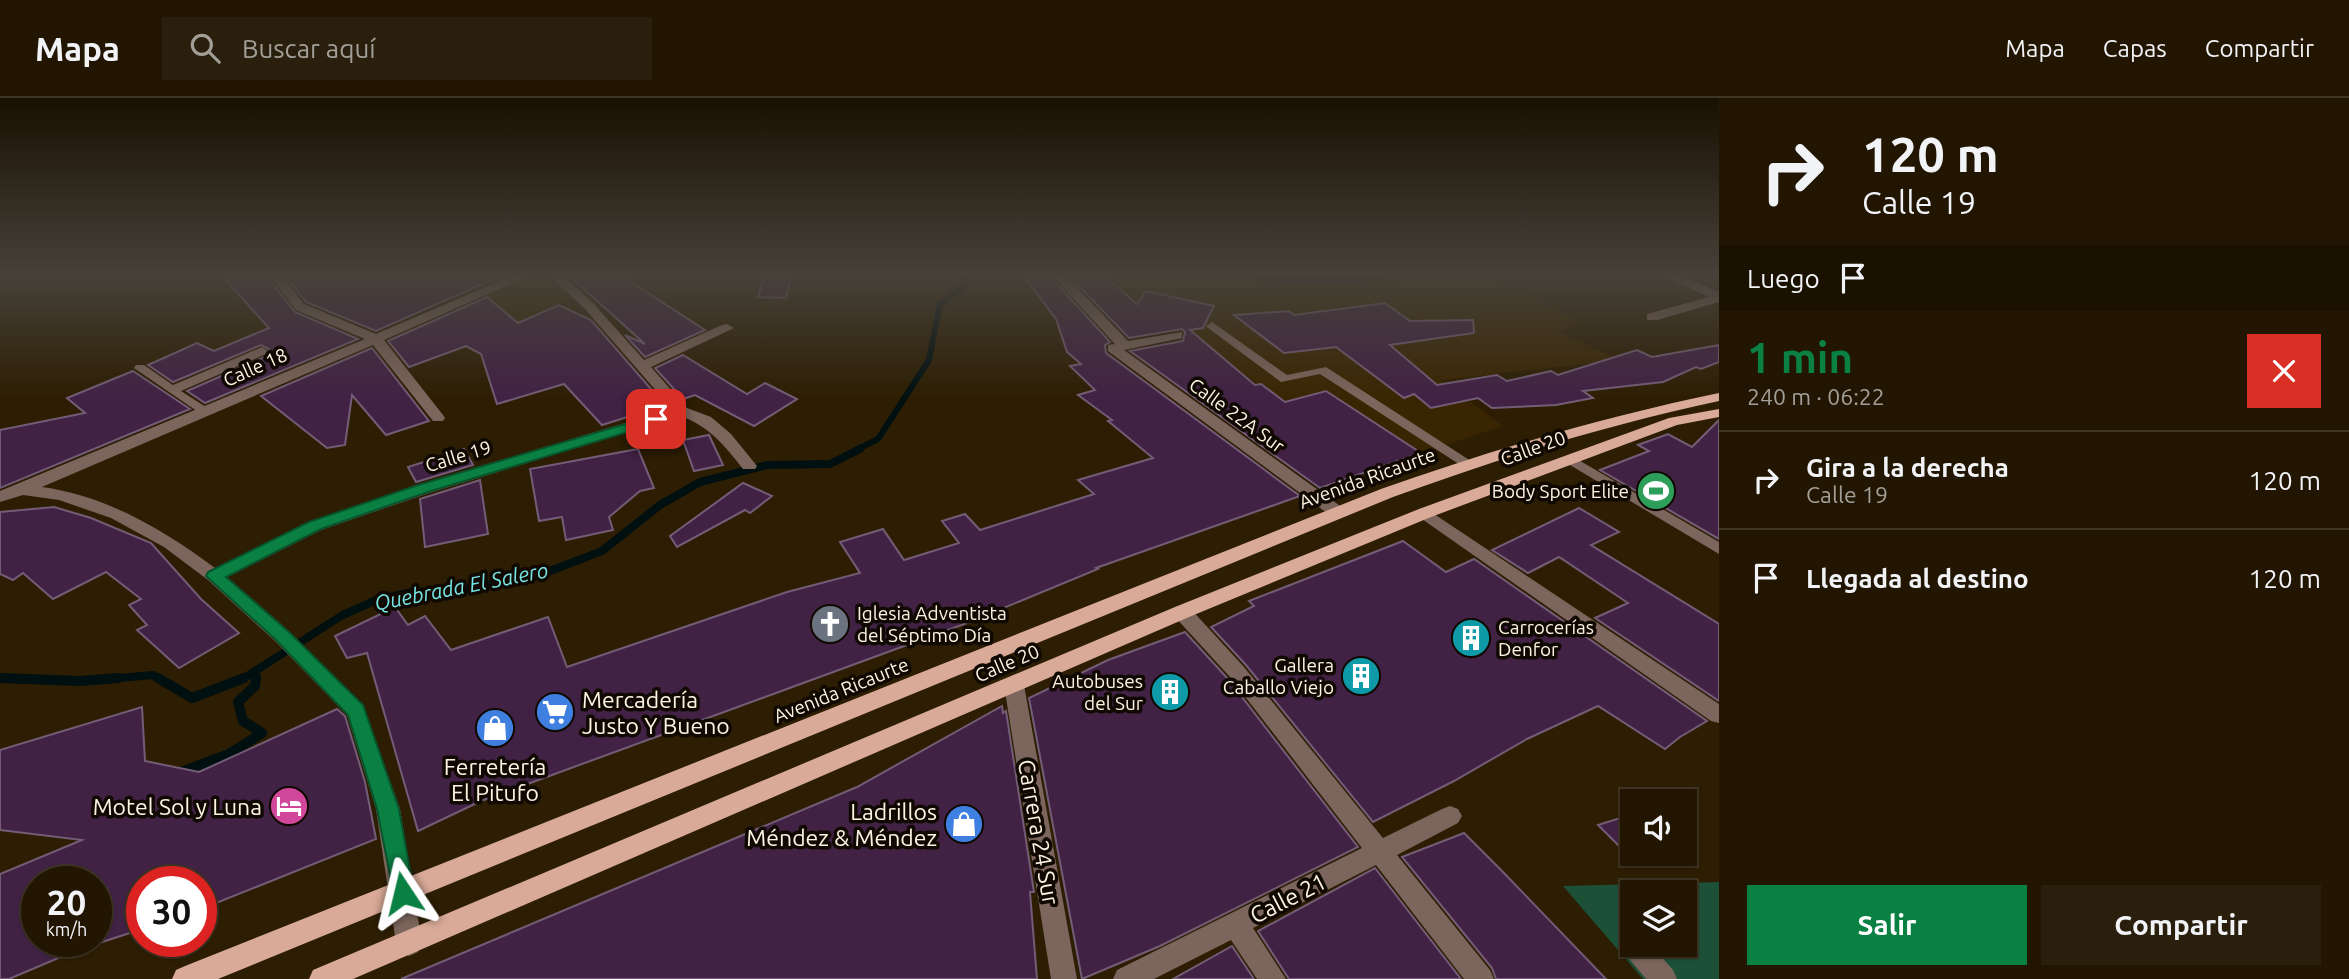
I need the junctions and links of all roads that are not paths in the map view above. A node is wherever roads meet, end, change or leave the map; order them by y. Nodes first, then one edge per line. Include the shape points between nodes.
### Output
1 (319, 315) edge
2 (429, 315) edge
3 (597, 315) edge
4 (1092, 315) edge
5 (1658, 315) edge
6 (1652, 317) dead end
7 (1212, 326) dead end
8 (727, 328) dead end
9 (1177, 335) dead end
10 (374, 338) junction
11 (1119, 347) junction
12 (262, 352) dead end
13 (642, 366) junction
14 (140, 368) dead end
15 (172, 390) junction
16 (1719, 397) edge
17 (682, 411) junction
18 (204, 412) junction
19 (1719, 413) edge
20 (438, 418) dead end
21 (1570, 458) junction
22 (1470, 465) junction
23 (748, 466) dead end
24 (22, 490) junction
25 (0, 497) edge
26 (1337, 512) junction
27 (1425, 513) junction
28 (1719, 549) edge
29 (214, 576) junction
30 (1182, 612) junction
31 (1014, 685) junction
32 (1719, 715) edge
33 (1450, 816) dead end
34 (1379, 852) junction
35 (403, 893) junction
36 (1235, 924) junction
37 (409, 943) junction
38 (1644, 957) edge
39 (185, 979) edge
40 (322, 979) edge
41 (1064, 979) edge
42 (1126, 979) edge
43 (1273, 979) edge
44 (1481, 979) edge
45 (1664, 979) edge

1 - 10 street
2 - 10 street, Calle 18
3 - 13 street
4 - 11 street, Calle 22A Sur
5 - 6 street
7 - 22 lane via 1284,379 1322,370
8 - 13 street
9 - 11 street
10 - 18 street, Calle 18
10 - 20 street
11 - 26 street, Calle 22A Sur
12 - 15 lane
13 - 17 street
14 - 15 lane
15 - 18 lane
16 - 22 main road, Avenida Ricaurte via 1650,409
17 - 23 street via 706,420
17 - 29 street, Calle 19 via 315,526
18 - 24 street, Calle 18
19 - 21 main road, Calle 20 via 1674,421
21 - 27 main road, Calle 20
21 - 28 lane
22 - 26 main road, Avenida Ricaurte
24 - 25 street, Calle 18
24 - 29 street via 61,495 117,514 170,543
26 - 35 main road, Avenida Ricaurte
27 - 30 main road, Calle 20
27 - 32 street
29 - 35 street via 356,711 388,809
30 - 31 main road, Calle 20
30 - 34 street via 1237,672
31 - 37 main road, Calle 20
31 - 41 street, Carrera 24 Sur
33 - 34 street, Calle 21
34 - 36 street, Calle 21
34 - 44 street
35 - 37 street
35 - 39 main road, Avenida Ricaurte
36 - 42 street, Calle 21
36 - 43 street
37 - 40 main road, Calle 20
38 - 45 street

